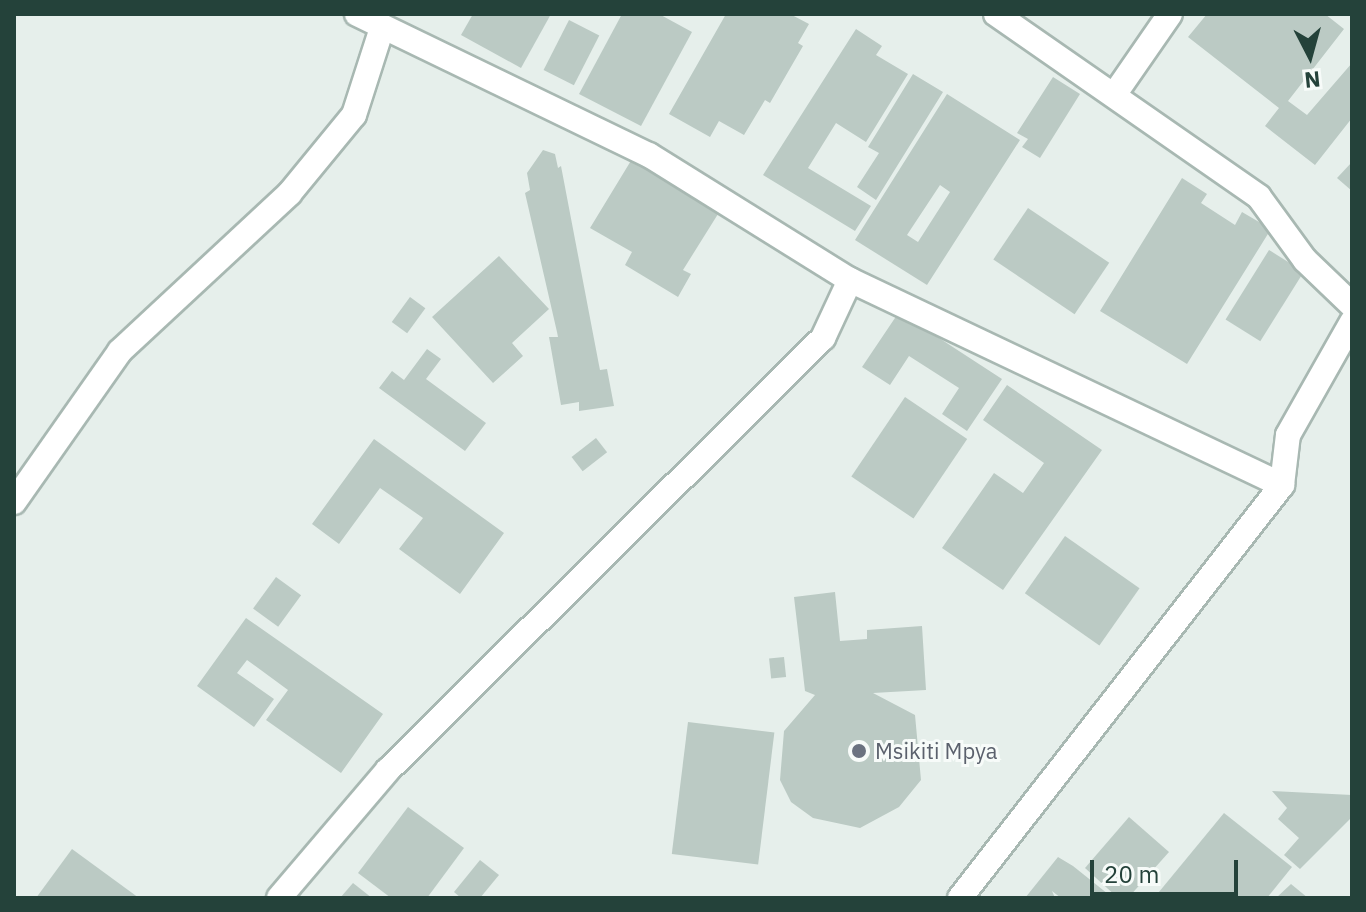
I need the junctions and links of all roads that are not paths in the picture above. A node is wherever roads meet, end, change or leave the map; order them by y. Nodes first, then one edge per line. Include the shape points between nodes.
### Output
1 (357, 14) edge
2 (996, 14) edge
3 (1170, 14) edge
4 (382, 28) junction
5 (1114, 95) junction
6 (850, 280) junction
7 (1352, 305) edge
8 (1352, 322) edge
9 (1282, 485) junction
10 (14, 502) edge
11 (279, 898) edge
12 (960, 898) edge

1 - 4 street
2 - 5 street
3 - 5 street
4 - 6 street via 649,155
4 - 10 street via 354,115 289,194 120,351
5 - 7 street via 1259,197 1305,260
6 - 9 street
6 - 11 street via 823,338 388,770
8 - 9 street via 1288,435
9 - 12 street

